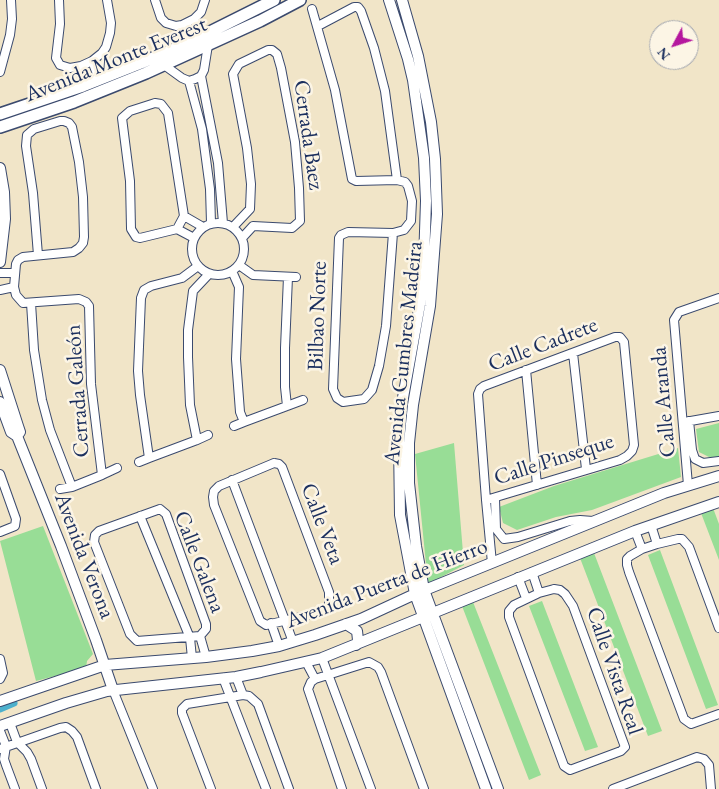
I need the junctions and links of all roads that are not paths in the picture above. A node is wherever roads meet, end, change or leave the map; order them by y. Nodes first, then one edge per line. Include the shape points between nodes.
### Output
1 (11, 0) edge
2 (59, 0) edge
3 (108, 0) edge
4 (155, 0) edge
5 (205, 0) edge
6 (274, 0) edge
7 (300, 0) edge
8 (389, 0) edge
9 (402, 0) edge
10 (312, 9) dead end
11 (194, 19) junction
12 (182, 25) junction
13 (318, 26) junction
14 (205, 41) junction
15 (190, 48) junction
16 (92, 61) junction
17 (164, 65) junction
18 (81, 66) junction
19 (144, 68) junction
20 (0, 72) edge
21 (201, 76) junction
22 (99, 79) junction
23 (189, 81) junction
24 (83, 86) junction
25 (33, 102) junction
26 (0, 114) edge
27 (37, 115) junction
28 (1, 128) edge
29 (0, 168) edge
30 (398, 180) junction
31 (412, 201) junction
32 (437, 201) junction
33 (426, 202) junction
34 (412, 213) junction
35 (426, 214) junction
36 (437, 214) junction
37 (184, 216) junction
38 (211, 223) junction
39 (223, 223) junction
40 (202, 227) junction
41 (233, 227) junction
42 (177, 229) junction
43 (394, 233) junction
44 (194, 238) junction
45 (242, 238) junction
46 (38, 255) junction
47 (0, 262) edge
48 (239, 265) junction
49 (198, 266) junction
50 (232, 271) junction
51 (0, 273) edge
52 (14, 273) junction
53 (209, 274) junction
54 (252, 275) junction
55 (182, 278) junction
56 (14, 287) junction
57 (239, 287) junction
58 (0, 290) edge
59 (192, 291) junction
60 (719, 298) edge
61 (31, 303) junction
62 (573, 352) junction
63 (0, 370) edge
64 (526, 370) junction
65 (303, 400) dead end
66 (0, 402) edge
67 (287, 406) junction
68 (719, 416) edge
69 (244, 422) junction
70 (686, 422) junction
71 (234, 426) dead end
72 (208, 435) dead end
73 (17, 436) junction
74 (197, 440) junction
75 (632, 451) joint
76 (149, 458) junction
77 (719, 461) edge
78 (139, 462) dead end
79 (117, 468) dead end
80 (586, 469) junction
81 (0, 474) edge
82 (102, 475) junction
83 (719, 476) edge
84 (232, 480) junction
85 (537, 485) junction
86 (688, 486) junction
87 (72, 487) junction
88 (60, 489) dead end
89 (495, 498) junction
90 (486, 500) junction
91 (719, 502) edge
92 (140, 516) junction
93 (594, 521) junction
94 (651, 525) junction
95 (635, 531) junction
96 (0, 532) edge
97 (657, 544) junction
98 (642, 549) junction
99 (492, 563) junction
100 (532, 572) junction
101 (518, 577) junction
102 (452, 579) junction
103 (419, 592) junction
104 (539, 593) junction
105 (526, 598) junction
106 (445, 607) junction
107 (427, 615) junction
108 (360, 619) junction
109 (283, 620) junction
110 (271, 624) junction
111 (346, 624) junction
112 (719, 628) edge
113 (200, 636) junction
114 (190, 638) junction
115 (370, 639) junction
116 (292, 642) junction
117 (356, 645) junction
118 (279, 646) junction
119 (206, 657) junction
120 (192, 658) junction
121 (322, 658) junction
122 (0, 660) edge
123 (306, 662) junction
124 (105, 665) junction
125 (236, 676) junction
126 (329, 676) junction
127 (223, 678) junction
128 (0, 679) edge
129 (315, 679) junction
130 (113, 690) junction
131 (243, 695) junction
132 (230, 697) junction
133 (0, 700) edge
134 (719, 714) edge
135 (5, 724) edge
136 (0, 731) edge
137 (17, 742) junction
138 (3, 748) edge
139 (15, 789) edge
140 (42, 789) edge
141 (96, 789) edge
142 (153, 789) edge
143 (211, 789) edge
144 (266, 789) edge
145 (289, 789) edge
146 (342, 789) edge
147 (371, 789) edge
148 (424, 789) edge
149 (486, 789) edge
150 (498, 789) edge
151 (613, 789) edge
152 (711, 789) edge

1 - 20 street via 10,35
2 - 18 street via 56,54 60,65 70,68
3 - 16 street via 111,23 108,42
4 - 12 street via 166,23
5 - 11 street via 201,12
6 - 14 main road, Avenida Monte Everest
7 - 14 main road, Avenida Monte Everest
8 - 33 street, Avenida Cumbres Madeira via 413,80 424,158
9 - 32 street, Avenida Cumbres Madeira via 430,114
10 - 13 street
11 - 12 street
11 - 14 street
12 - 15 street
13 - 30 street via 335,90 352,179
13 - 30 street via 354,6 361,11 384,90
14 - 15 main road, Avenida Monte Everest
14 - 21 street via 206,62
15 - 17 main road, Avenida Monte Everest
15 - 19 main road, Avenida Monte Everest
16 - 18 street
16 - 22 street
17 - 19 main road, Avenida Monte Everest
17 - 23 street
18 - 24 street
19 - 22 main road, Avenida Monte Everest
19 - 27 main road, Avenida Monte Everest via 74,102
21 - 23 street
21 - 39 street via 218,163
22 - 24 main road, Avenida Monte Everest
23 - 38 street via 202,129
24 - 25 main road, Avenida Monte Everest
25 - 26 main road, Avenida Monte Everest
25 - 27 main road
27 - 28 main road, Avenida Monte Everest
29 - 47 street via 5,219
30 - 31 street via 408,186
31 - 33 street
31 - 34 street
32 - 33 street
32 - 36 street, Avenida Cumbres Madeira
33 - 35 street, Avenida Cumbres Madeira
34 - 35 street
34 - 43 street via 409,226
35 - 36 street
35 - 103 street, Avenida Cumbres Madeira via 420,304 402,403 399,442 400,515
36 - 103 street, Avenida Cumbres Madeira via 430,306 409,443 409,483
37 - 40 street
37 - 42 street
37 - 42 street via 168,113 161,104 155,103 130,111 121,123 130,182 131,229 140,238
38 - 39 street
38 - 40 street
39 - 41 street
40 - 44 street
41 - 45 street
41 - 45 street, Cerrada Baez via 250,209 251,201 247,148 233,74 242,62 268,50 274,51 281,68 295,142 300,221 292,228 253,226
42 - 44 street
43 - 43 street, Bilbao Norte via 344,233 339,238 333,389 334,395 343,402 364,399 372,390 386,326
44 - 49 street via 192,252
45 - 48 street via 243,256
46 - 46 street via 73,252 83,243 84,237 83,197 72,127 69,122 60,120 34,129 27,135
46 - 52 street via 18,260
48 - 50 street
48 - 54 street
49 - 53 street
49 - 55 street
50 - 53 street
50 - 57 street
51 - 52 street
52 - 56 street
53 - 59 street
54 - 57 street
54 - 67 street via 292,277 285,358
55 - 59 street
55 - 76 street via 151,286 144,290 141,298 138,371
56 - 58 street
56 - 61 street via 19,300
57 - 69 street via 236,359 240,412
59 - 74 street via 188,364 190,405
60 - 70 street, Calle Aranda via 679,312 674,320
61 - 82 street, Cerrada Galeón via 79,299 89,306 91,384
61 - 87 street, Cerrada Galeón via 42,400
62 - 64 street, Calle Cadrete
62 - 75 street, Calle Cadrete via 615,337 624,342
62 - 80 street
63 - 73 street, Avenida Verona via 20,432
64 - 85 street
64 - 90 street, Calle Cadrete via 484,386 478,394
65 - 67 street
66 - 73 street, Avenida Verona via 11,432
67 - 69 street
68 - 70 street
69 - 71 street
70 - 77 street, Calle Aranda via 695,459 703,463
70 - 86 street, Calle Aranda
72 - 74 street
73 - 124 street, Avenida Verona
74 - 76 street
75 - 80 street, Calle Pinseque via 620,460
76 - 78 street
79 - 82 street, Cerrada Galeón
80 - 85 street, Calle Pinseque
81 - 96 street via 16,523
82 - 87 street, Cerrada Galeón
83 - 86 street, Avenida Puerta de Hierro
84 - 109 street
84 - 109 street, Calle Veta via 274,463 279,464 329,592 326,609
84 - 110 street, Calle Veta via 214,491 214,505 260,621
85 - 89 street, Calle Pinseque
86 - 93 street, Avenida Puerta de Hierro
87 - 88 street, Cerrada Galeón
89 - 90 street, Calle Pinseque
89 - 93 street via 496,530 504,538 518,537 570,521
90 - 99 street
91 - 94 street, Avenida Puerta de Hierro
92 - 113 street, Calle Galena via 160,509 166,514 206,624
92 - 114 street
92 - 114 street, Calle Galena via 99,531 94,542 130,634 142,642
93 - 99 street, Avenida Puerta de Hierro
94 - 95 street, Avenida Puerta de Hierro
94 - 97 street
95 - 98 street
95 - 100 street, Avenida Puerta de Hierro
97 - 98 street
97 - 112 street via 678,538 689,547
98 - 134 street via 630,556 627,565 684,719 691,724
99 - 102 street, Avenida Puerta de Hierro
100 - 101 street, Avenida Puerta de Hierro
100 - 104 street
101 - 105 street
101 - 106 street, Avenida Puerta de Hierro
102 - 103 street, Avenida Puerta de Hierro
102 - 106 street via 434,595 436,603
103 - 107 street, Avenida Cumbres Madeira
103 - 108 street, Avenida Puerta de Hierro
104 - 105 street, Calle Vista Real
104 - 105 street, Calle Vista Real via 560,590 573,606 624,745 621,751 570,770 564,766 509,617 514,605
106 - 107 street, Avenida Puerta de Hierro
107 - 115 street, Avenida Puerta de Hierro
107 - 149 street, Avenida Cumbres Madeira
107 - 150 street, Avenida Cumbres Madeira
108 - 111 street, Avenida Puerta de Hierro
108 - 115 street via 360,630
109 - 110 street, Calle Veta
109 - 116 street
110 - 118 street
111 - 116 street, Avenida Puerta de Hierro
111 - 117 street via 357,631
113 - 114 street, Calle Galena
113 - 119 street
114 - 120 street
115 - 117 street, Avenida Puerta de Hierro
116 - 118 street, Avenida Puerta de Hierro
117 - 121 street, Avenida Puerta de Hierro
118 - 119 street, Avenida Puerta de Hierro
119 - 120 street, Avenida Puerta de Hierro
120 - 124 street, Avenida Puerta de Hierro
121 - 123 street, Avenida Puerta de Hierro
121 - 126 street
122 - 128 street via 3,672
123 - 125 street, Avenida Puerta de Hierro
123 - 129 street
124 - 130 street, Avenida Verona
124 - 133 street, Avenida Puerta de Hierro
125 - 127 street, Avenida Puerta de Hierro
125 - 131 street
126 - 129 street
126 - 147 street
126 - 148 street via 362,663 373,663 381,672
127 - 130 street, Avenida Puerta de Hierro
127 - 132 street
129 - 146 street via 308,686 308,694
130 - 135 street, Avenida Puerta de Hierro
130 - 142 street
131 - 132 street
131 - 145 street via 258,704
132 - 143 street via 187,704 182,709
132 - 144 street
135 - 137 street
136 - 138 street
137 - 138 street
137 - 140 street via 27,752
137 - 141 street via 60,728 72,730
138 - 139 street
151 - 152 street via 697,757 709,765

